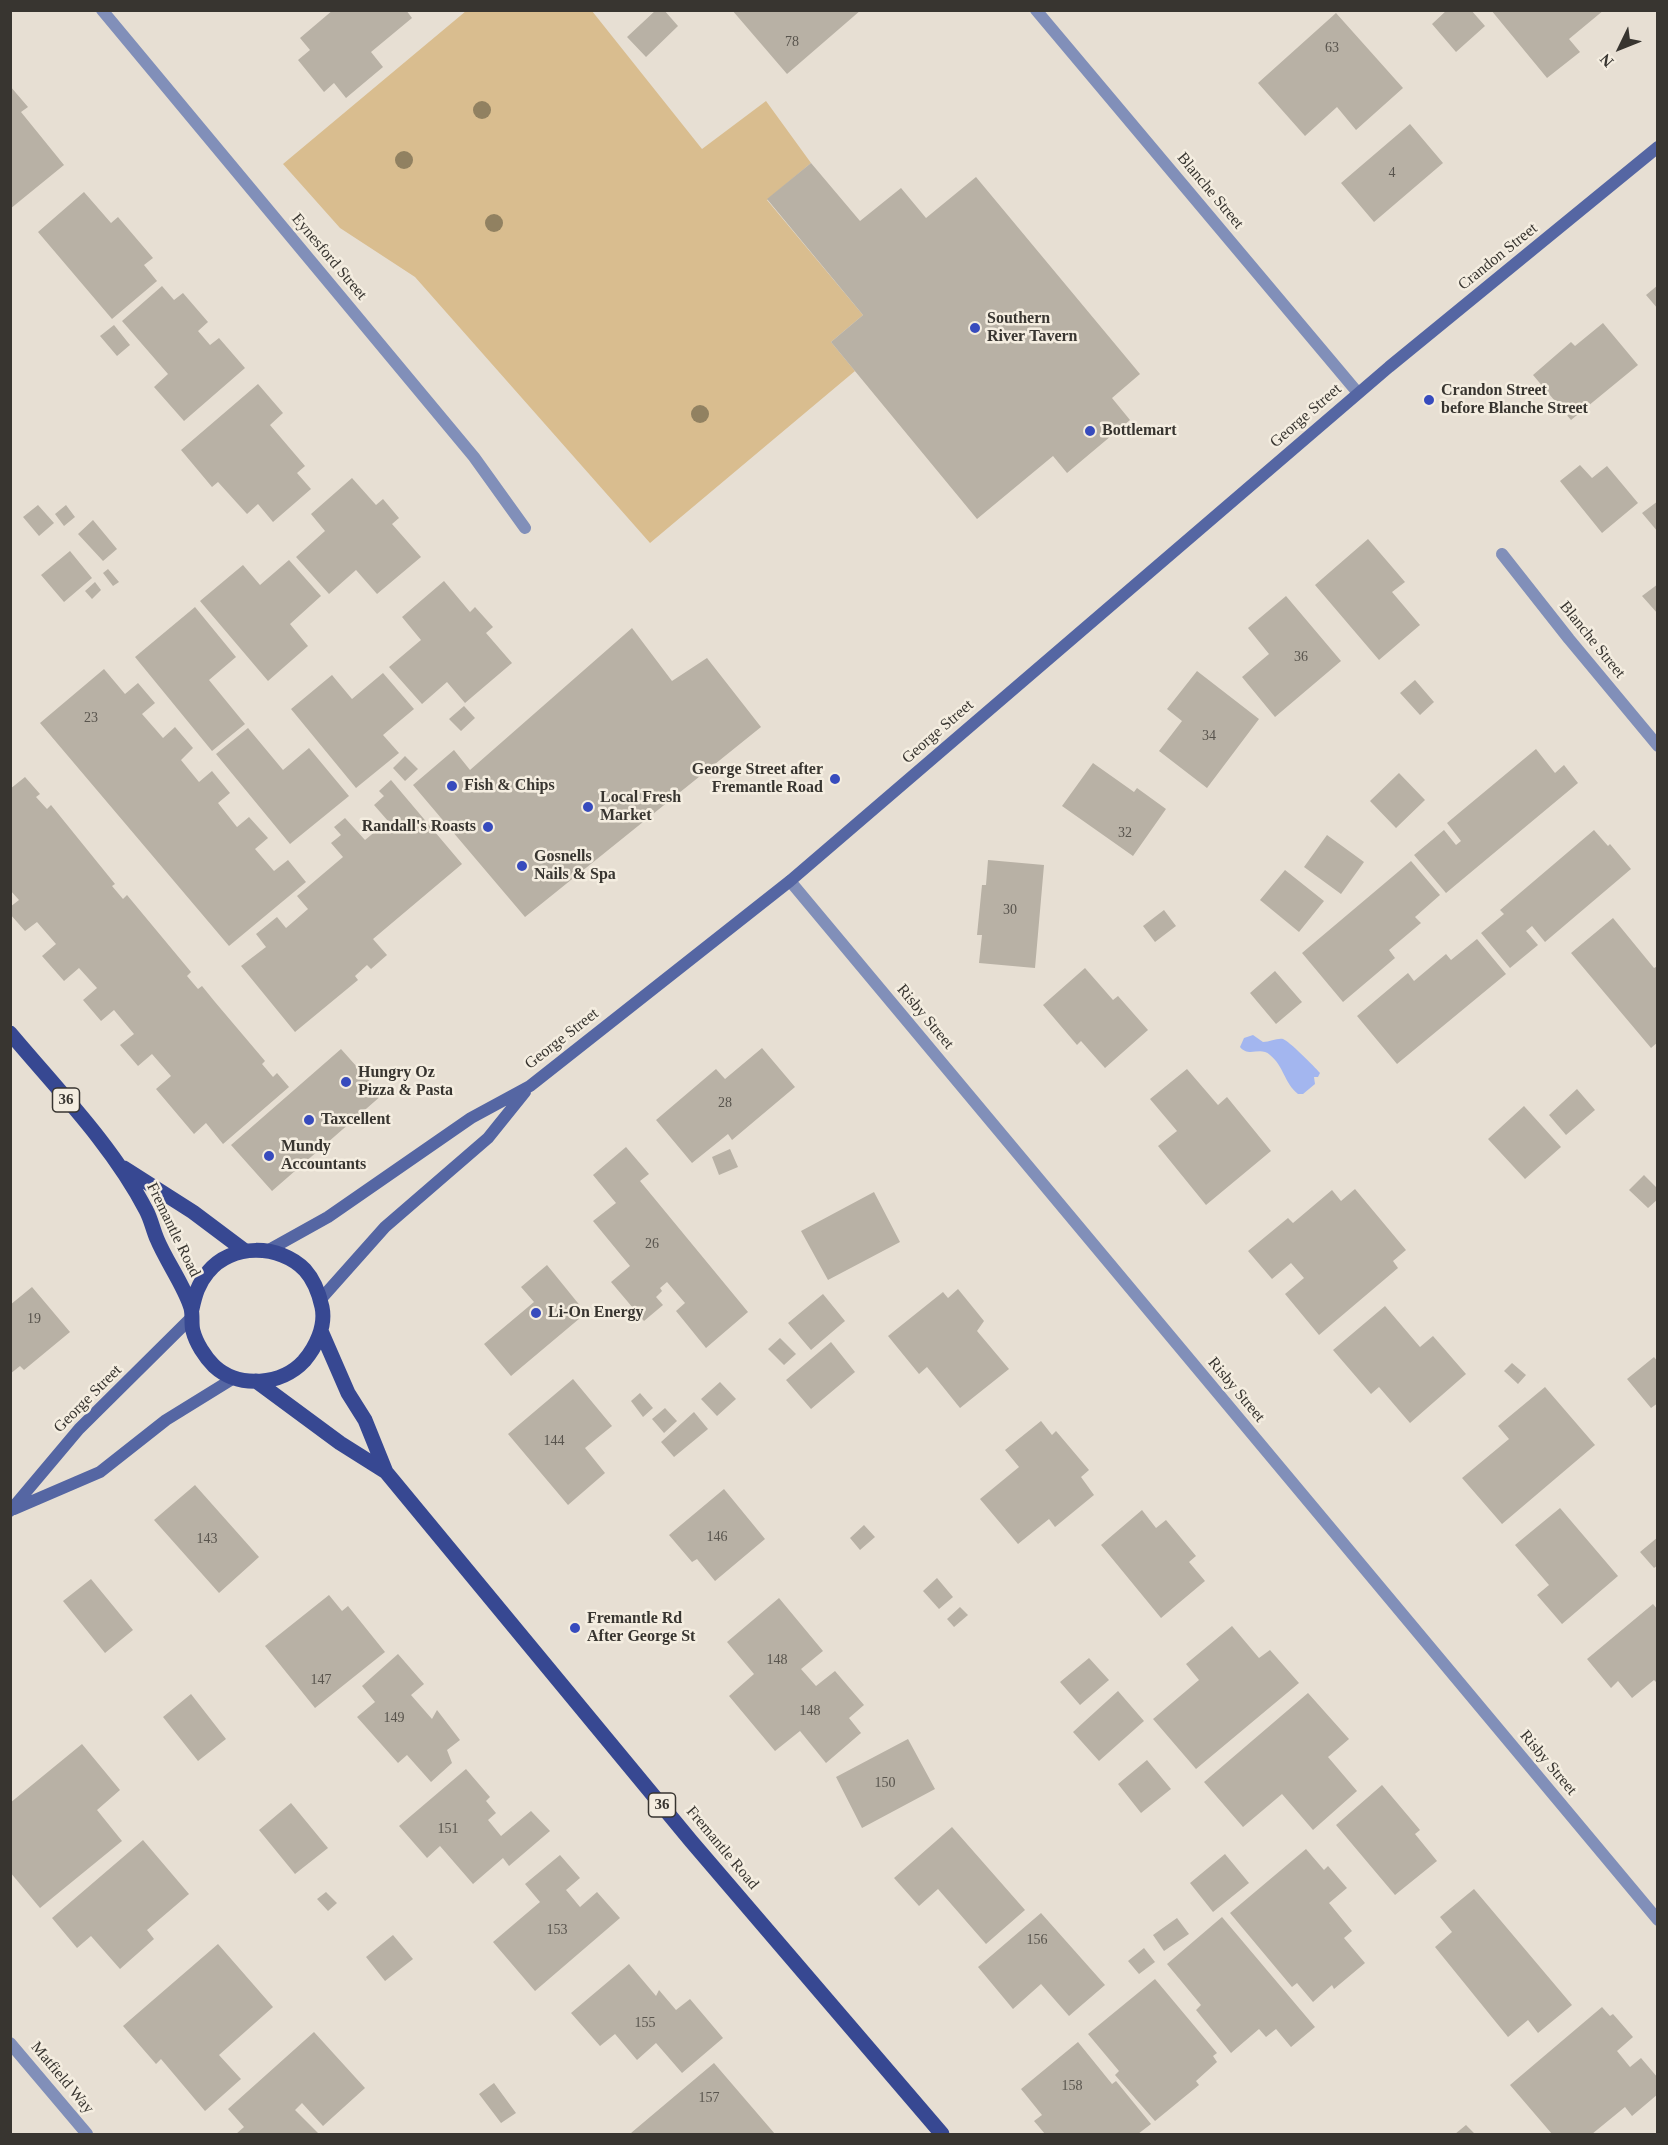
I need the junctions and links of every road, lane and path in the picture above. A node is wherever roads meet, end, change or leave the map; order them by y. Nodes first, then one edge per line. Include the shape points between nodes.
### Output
1 (102, 10) edge
2 (1036, 10) edge
3 (1658, 147) edge
4 (1359, 393) junction
5 (525, 528) dead end
6 (1502, 554) dead end
7 (1658, 746) edge
8 (790, 881) junction
9 (10, 1033) edge
10 (530, 1086) junction
11 (121, 1166) junction
12 (245, 1251) junction
13 (267, 1251) junction
14 (320, 1300) junction
15 (192, 1313) junction
16 (321, 1331) junction
17 (234, 1378) junction
18 (256, 1381) junction
19 (386, 1472) junction
20 (12, 1510) edge
21 (1658, 1920) edge
22 (10, 2043) edge
23 (87, 2134) edge
24 (942, 2134) edge

1 - 5 street, Eynesford Street via 474,457
2 - 4 street, Blanche Street
3 - 4 main road, Crandon Street
4 - 8 main road, George Street
6 - 7 street, Blanche Street
8 - 10 main road, George Street
8 - 21 street, Risby Street
9 - 11 main road, Fremantle Road / 36
10 - 13 main road, George Street via 471,1118 328,1217
10 - 14 main road, George Street via 488,1138 385,1227
11 - 12 main road, Fremantle Road / 36
11 - 15 main road, Fremantle Road / 36 via 147,1212
12 - 13 main road
12 - 15 main road via 225,1258 209,1270 197,1288
13 - 14 main road via 287,1257 304,1269 317,1287
14 - 16 main road
15 - 17 main road via 192,1330 201,1350 214,1366
15 - 20 main road, George Street via 79,1429
16 - 18 main road via 313,1351 297,1368 278,1378
16 - 19 main road, Fremantle Road / 36
17 - 18 main road
17 - 20 main road, George Street via 166,1420 100,1472
18 - 19 main road, Fremantle Road / 36
19 - 24 main road, Fremantle Road / 36 via 691,1840
22 - 23 street, Matfield Way

